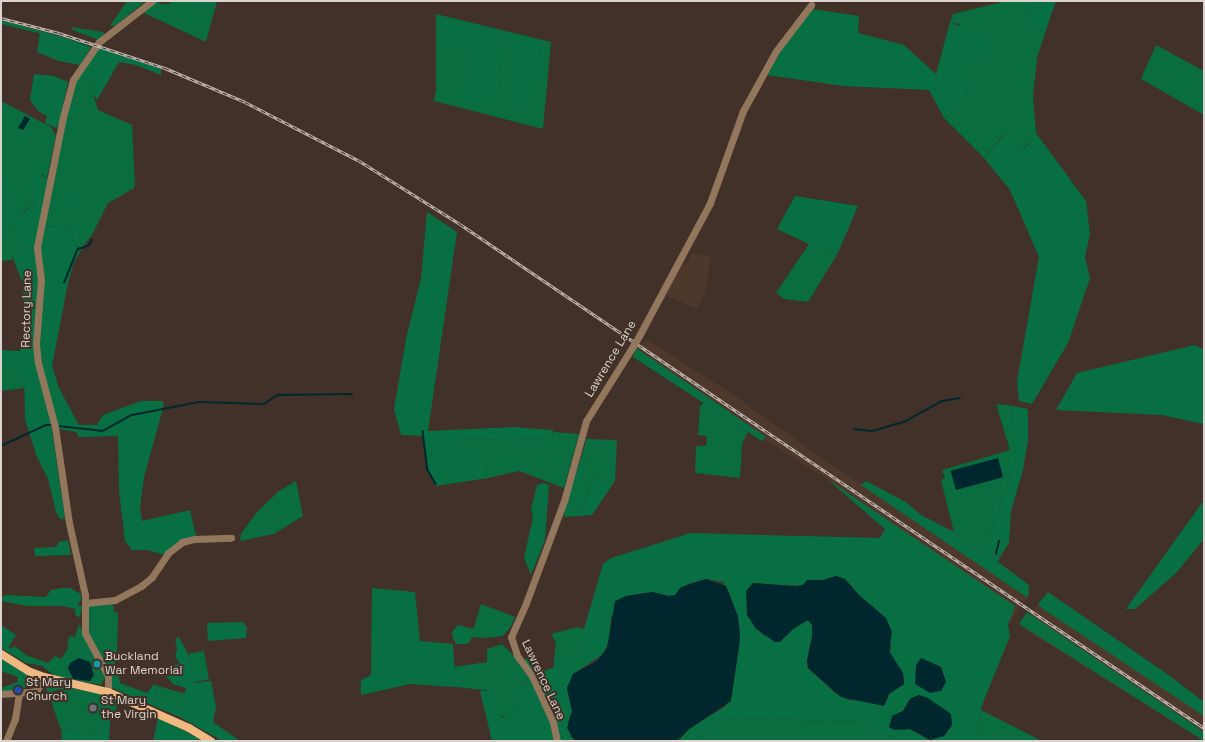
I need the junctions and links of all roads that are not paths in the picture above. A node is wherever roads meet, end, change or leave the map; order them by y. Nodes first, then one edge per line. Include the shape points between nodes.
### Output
1 (152, 1) edge
2 (811, 5) dead end
3 (231, 538) dead end
4 (86, 603) junction
5 (1, 654) edge
6 (44, 677) junction
7 (108, 692) junction
8 (1, 694) edge
9 (19, 694) junction
10 (6, 741) edge
11 (211, 741) edge
12 (557, 741) edge

1 - 4 street, Rectory Lane via 99,42 73,80 62,117 37,247 41,280 36,343 38,363 55,427 69,523
2 - 12 street, Lawrence Lane, bridge via 776,51 743,111 710,203 639,336 586,421 564,501 511,637 517,655 532,676 553,722
3 - 4 street via 194,539 182,542 168,553 146,583 115,600
4 - 7 street, Rectory Lane via 85,633 108,676
5 - 6 main road via 28,671
6 - 7 main road
6 - 9 street via 37,690
7 - 11 main road via 186,726
8 - 9 street
9 - 10 street via 15,719

